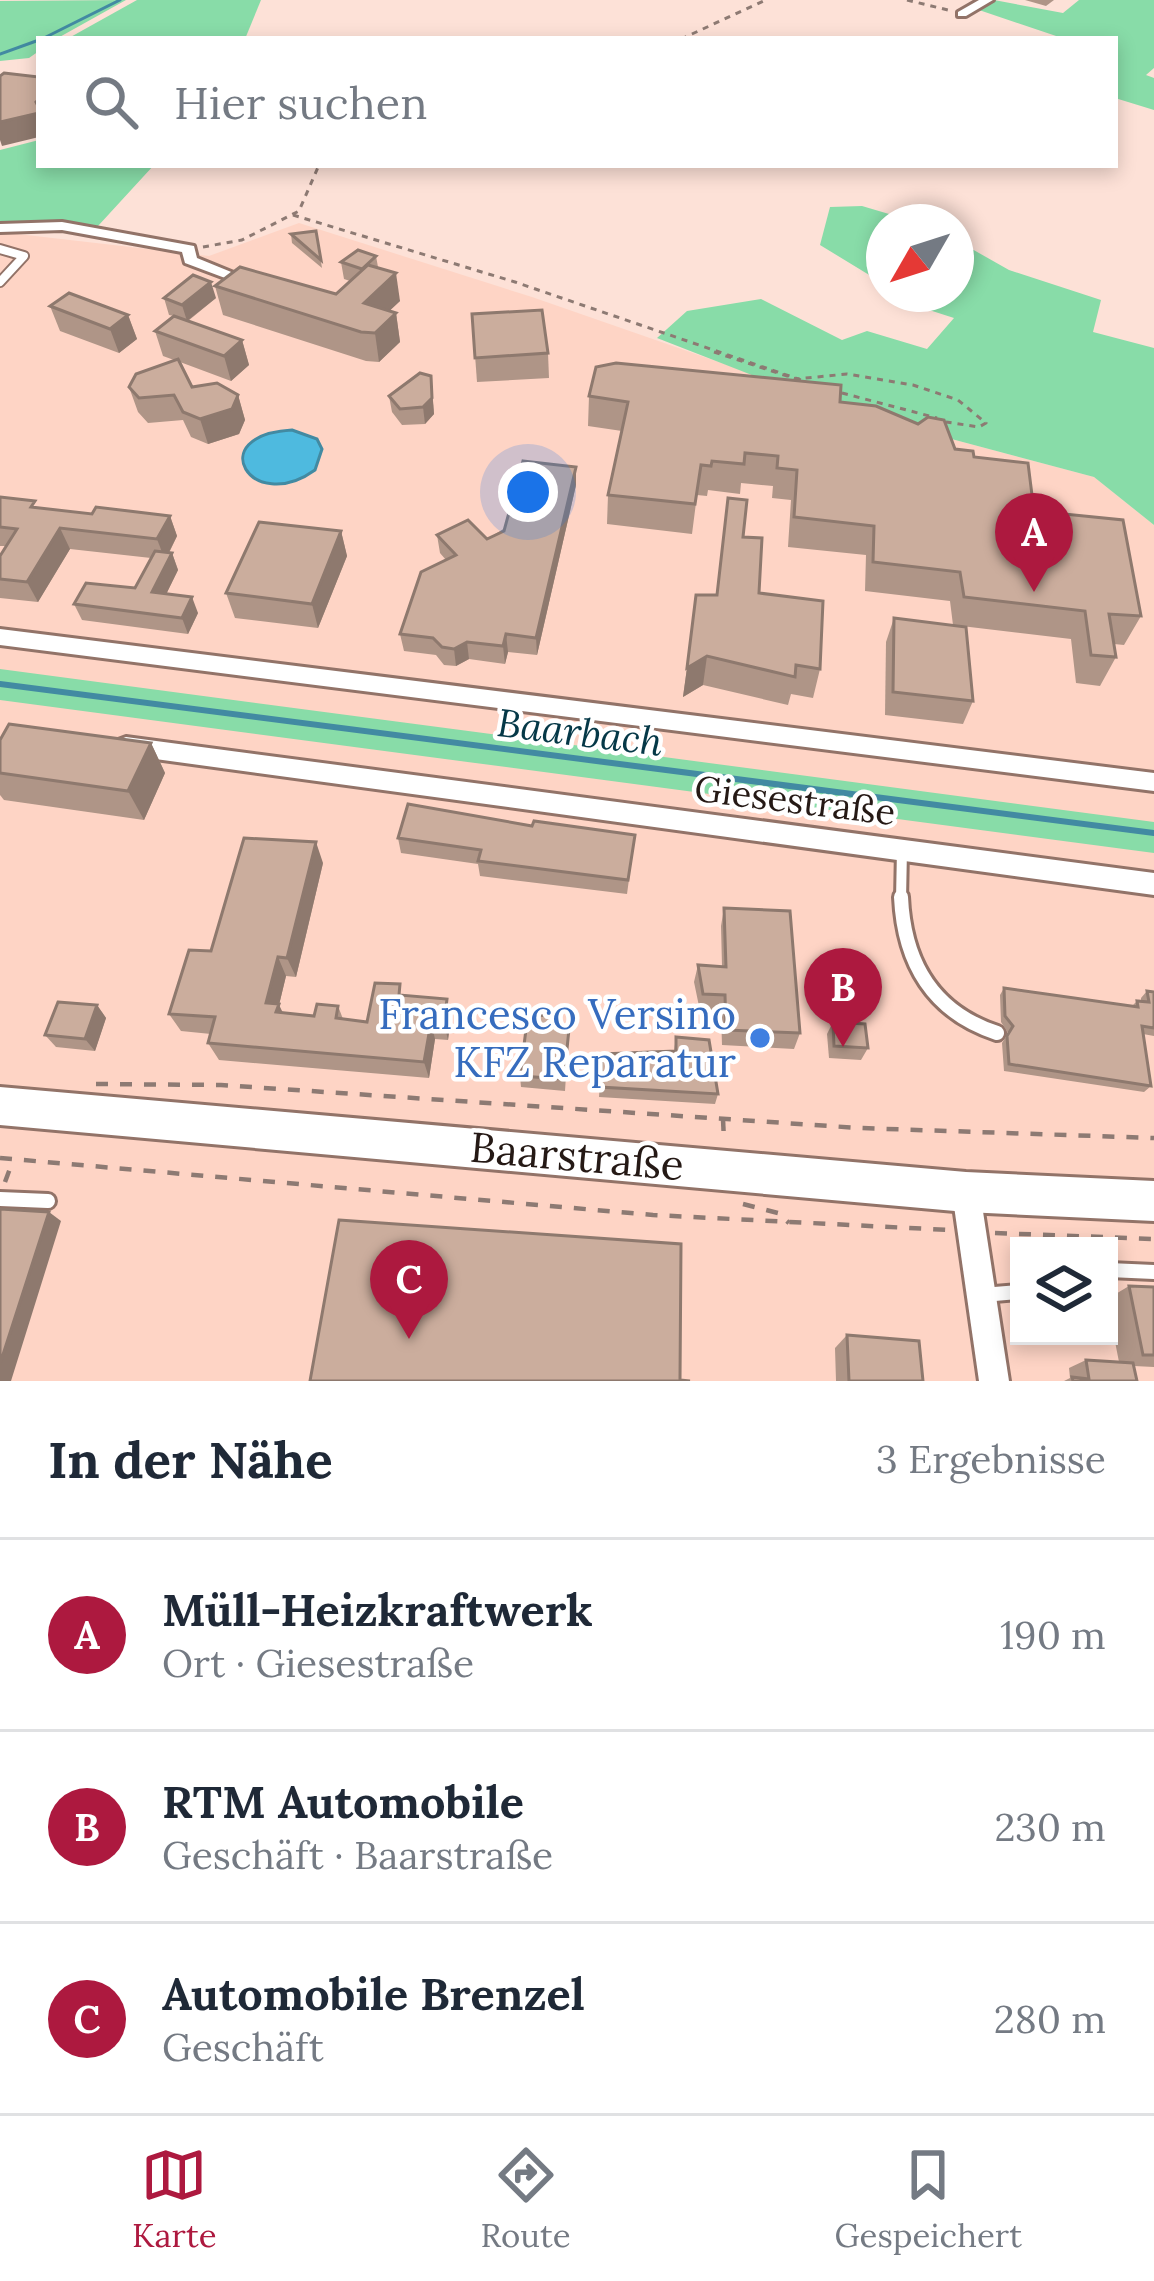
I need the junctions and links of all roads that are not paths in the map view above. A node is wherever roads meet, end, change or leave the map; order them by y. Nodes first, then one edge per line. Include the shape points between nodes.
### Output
1 (987, 0) edge
2 (962, 14) road end
3 (0, 228) edge
4 (0, 249) edge
5 (233, 276) edge
6 (0, 282) edge
7 (0, 637) edge
8 (111, 744) edge
9 (1154, 782) edge
10 (902, 849) junction
11 (1154, 884) edge
12 (997, 1033) dead end
13 (0, 1106) edge
14 (0, 1197) edge
15 (48, 1201) dead end
16 (1154, 1201) edge
17 (969, 1212) junction
18 (1118, 1270) edge
19 (1154, 1272) edge
20 (1010, 1293) edge
21 (980, 1295) junction
22 (994, 1381) edge

1 - 2 street
3 - 5 street via 62,226 189,249 190,260
4 - 6 lane via 24,256
7 - 9 street, Giesestraße
8 - 10 street, Giesestraße
10 - 11 street, Giesestraße
10 - 12 lane via 903,929 918,973 939,1005 972,1028
13 - 17 main road, Baarstraße
14 - 15 lane
16 - 17 main road, Baarstraße
17 - 21 street
18 - 19 lane
20 - 21 lane
21 - 22 street

